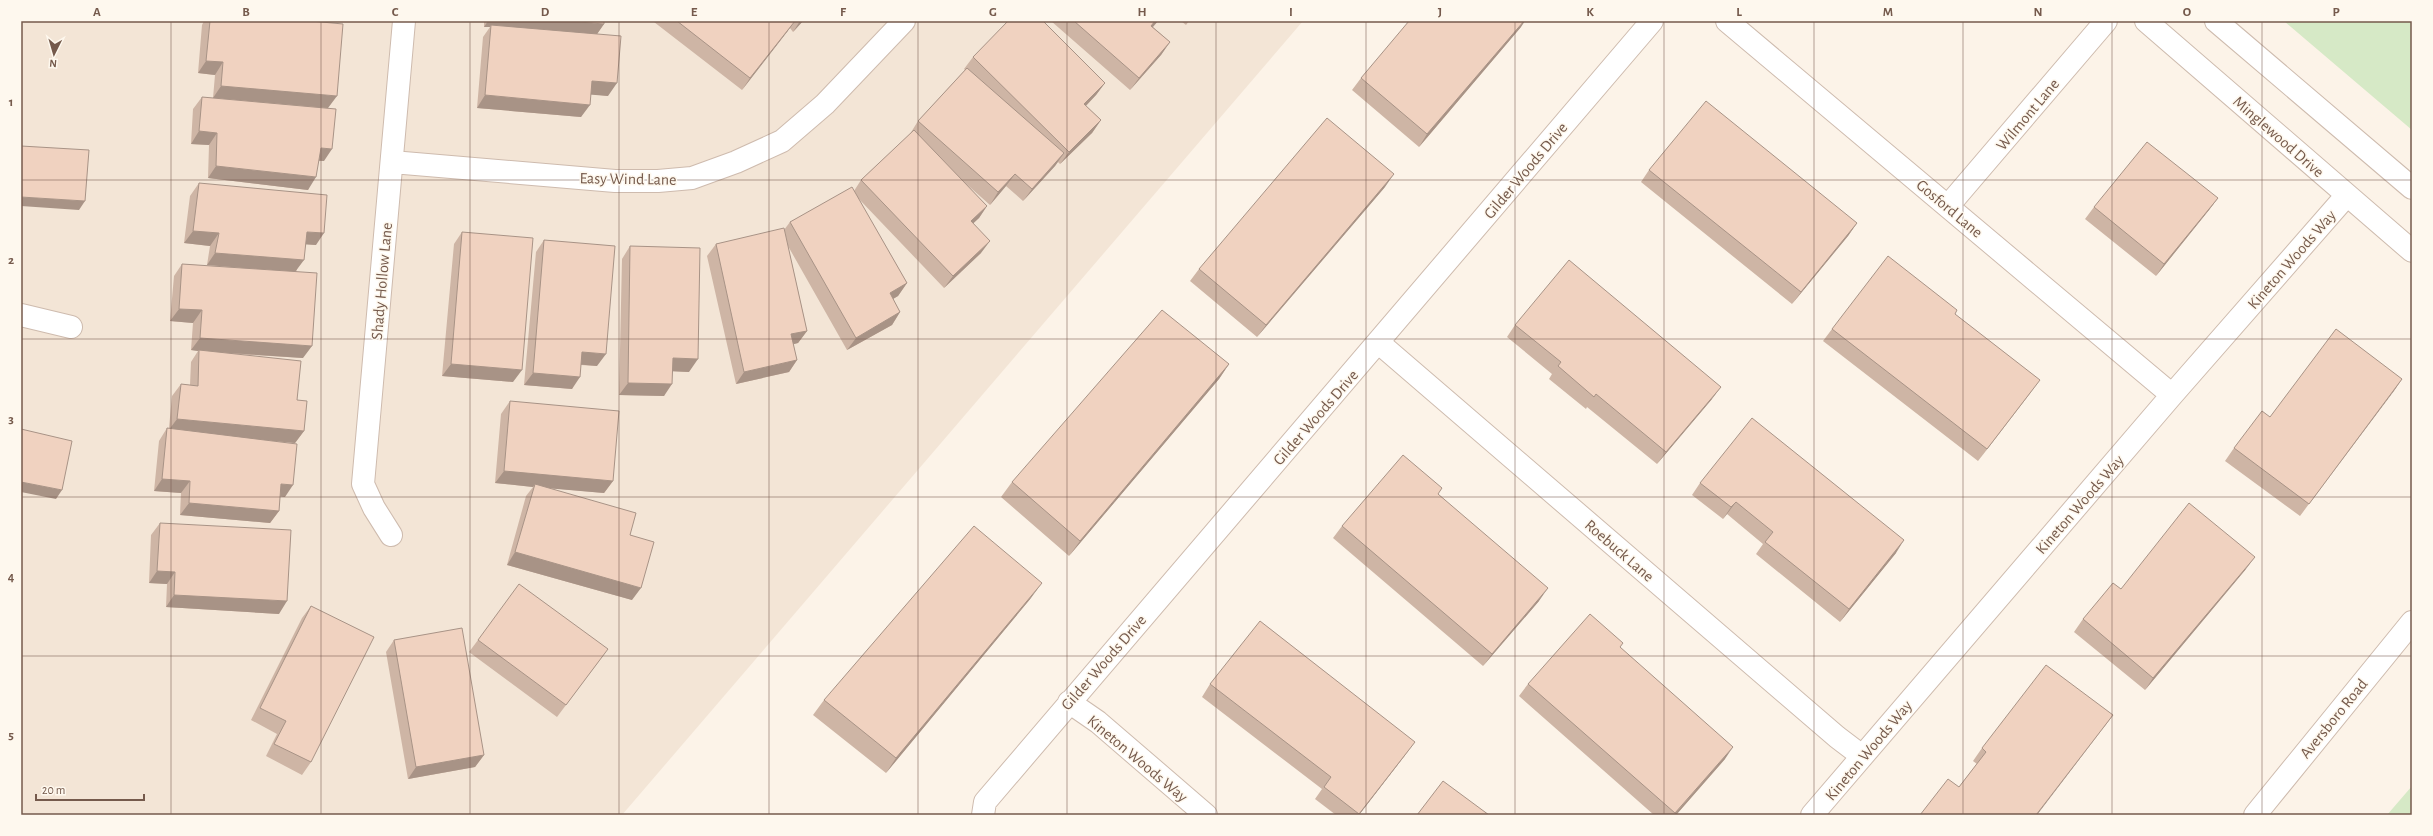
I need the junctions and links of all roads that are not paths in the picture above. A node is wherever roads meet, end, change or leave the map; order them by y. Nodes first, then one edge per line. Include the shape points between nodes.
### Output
1 (404, 21) edge
2 (904, 21) edge
3 (1652, 21) edge
4 (1727, 21) edge
5 (2106, 21) edge
6 (2146, 21) edge
7 (2216, 21) edge
8 (392, 162) junction
9 (2412, 188) edge
10 (2347, 195) junction
11 (1948, 206) junction
12 (2412, 250) edge
13 (21, 315) edge
14 (71, 327) dead end
15 (1379, 342) junction
16 (2172, 395) junction
17 (391, 535) dead end
18 (2412, 622) edge
19 (1069, 702) junction
20 (1862, 756) junction
21 (983, 815) edge
22 (1206, 815) edge
23 (1812, 815) edge
24 (2255, 815) edge

1 - 8 street, Shady Hollow Lane
2 - 8 street, Easy Wind Lane via 825,104 782,140 736,162 692,178 615,181
3 - 15 street, Gilder Woods Drive
4 - 11 street, Gosford Lane
5 - 11 street, Wilmont Lane
6 - 10 street, Minglewood Drive
7 - 9 street
8 - 17 street, Shady Hollow Lane via 363,484
10 - 12 street, Minglewood Drive
10 - 16 street, Kineton Woods Way
11 - 16 street, Gosford Lane
13 - 14 street
15 - 19 street, Gilder Woods Drive
15 - 20 street, Roebuck Lane via 1836,737
16 - 20 street, Kineton Woods Way
18 - 24 street, Aversboro Road
19 - 21 street, Gilder Woods Drive via 985,802
19 - 22 street, Kineton Woods Way via 1098,722
20 - 23 street, Kineton Woods Way

